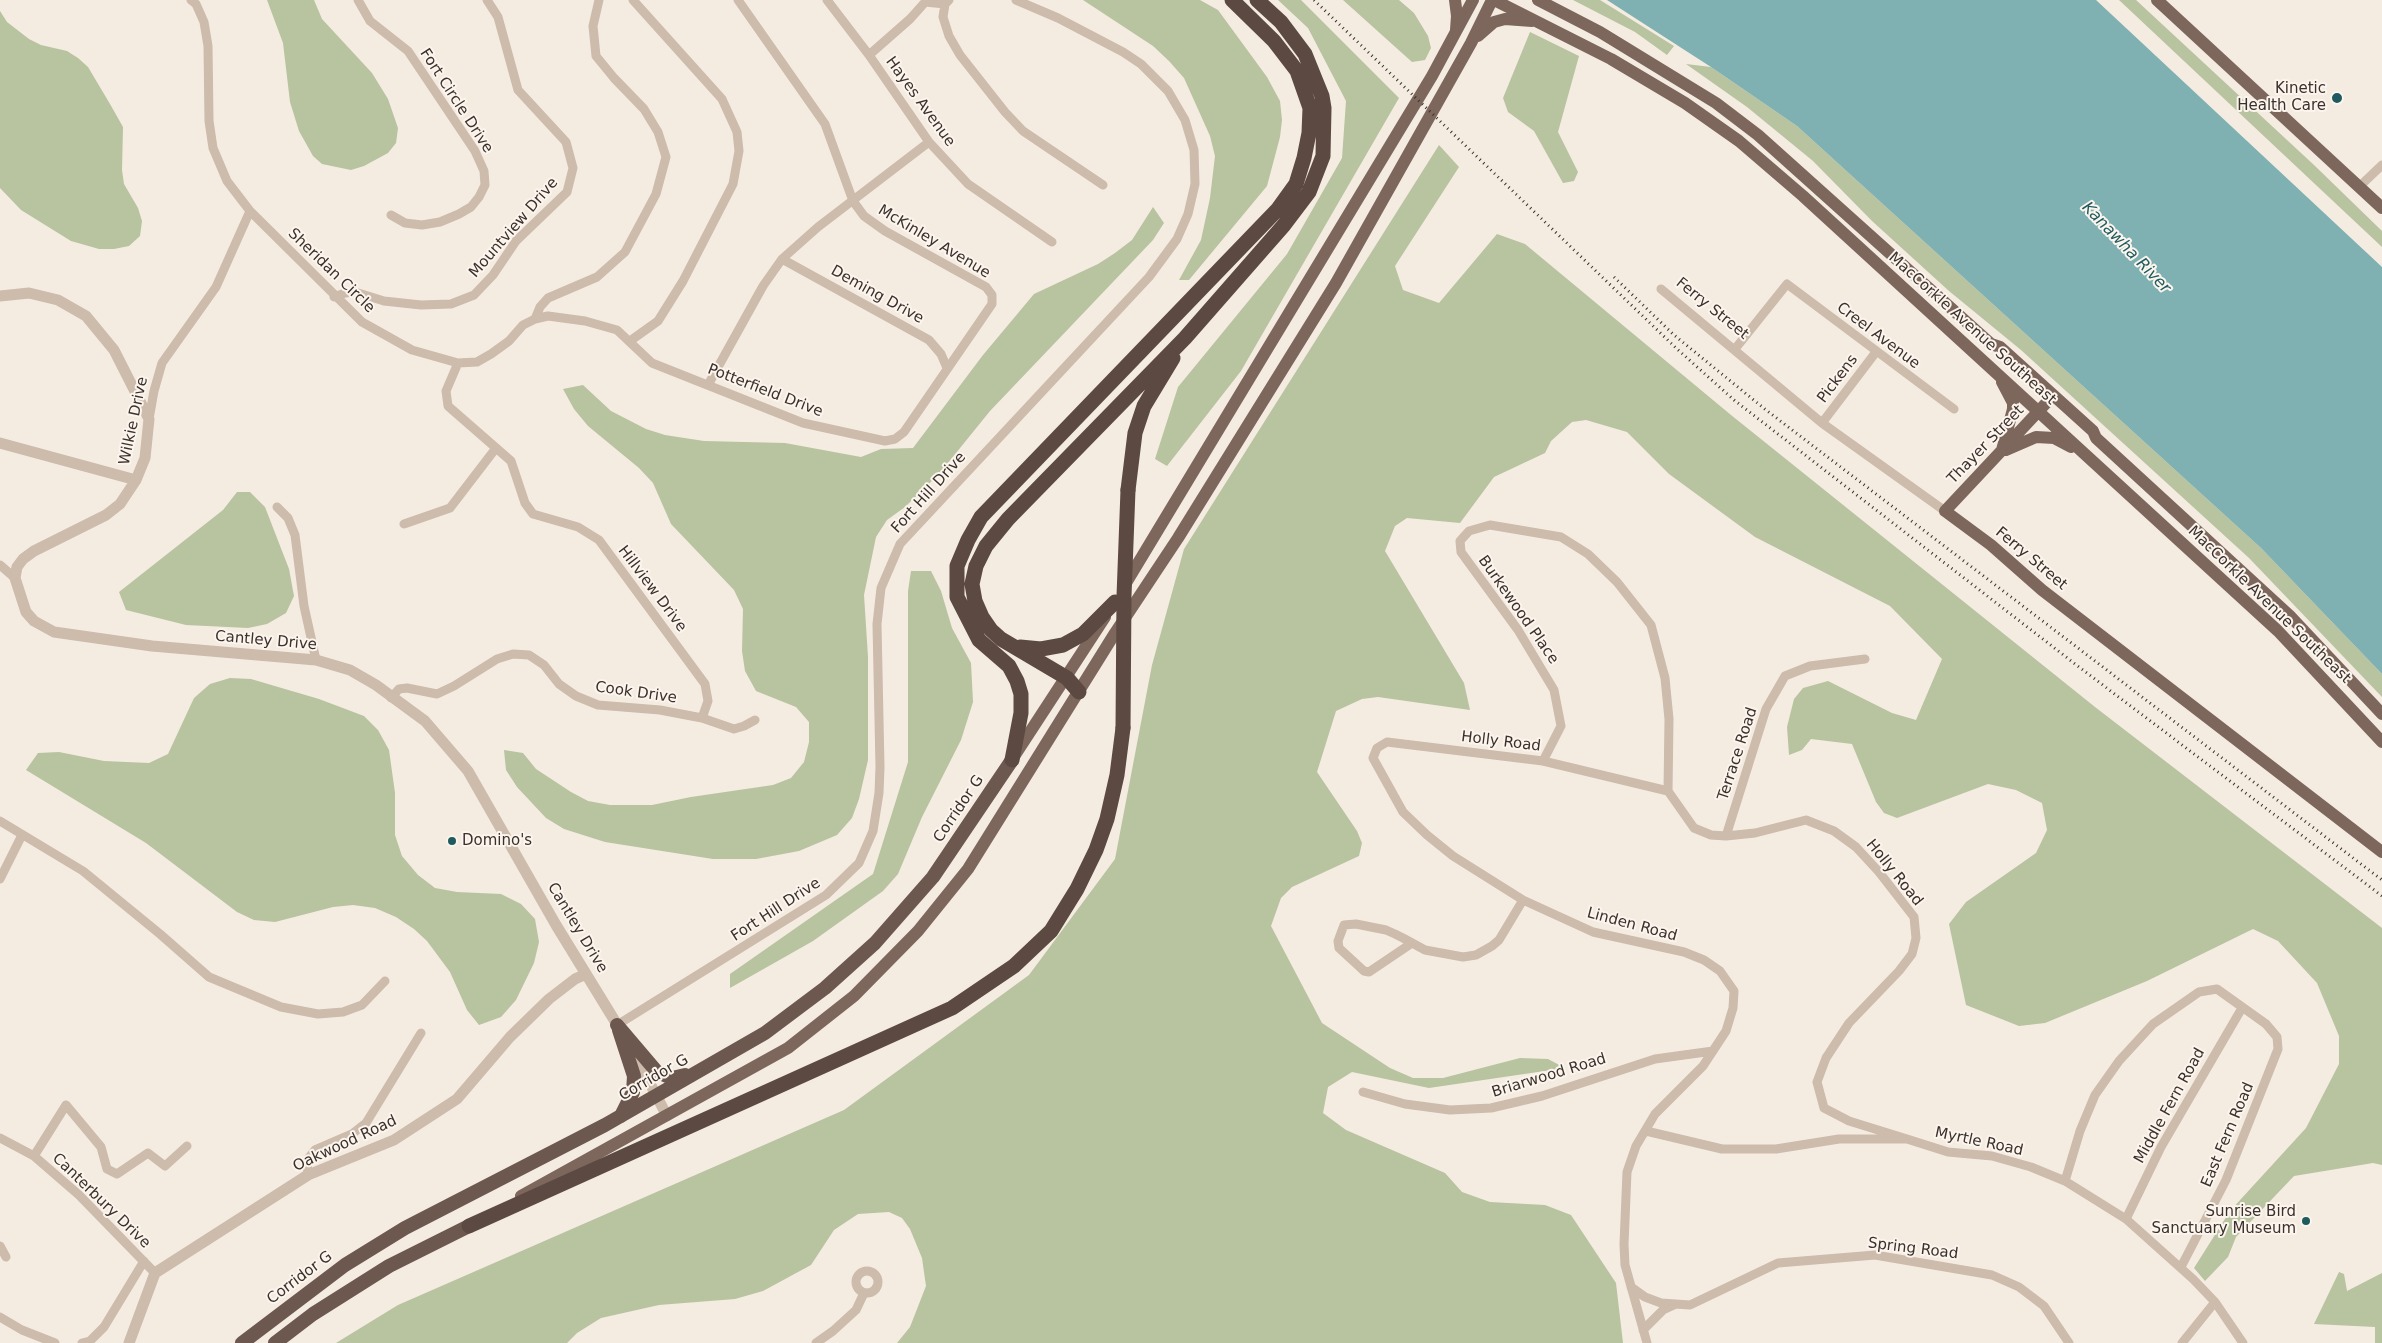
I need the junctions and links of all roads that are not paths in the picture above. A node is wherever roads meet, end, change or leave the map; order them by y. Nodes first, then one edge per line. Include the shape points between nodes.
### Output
1 (191, 0) edge
2 (358, 0) edge
3 (487, 0) edge
4 (599, 0) edge
5 (633, 0) edge
6 (738, 0) edge
7 (828, 0) edge
8 (1016, 0) edge
9 (1232, 0) edge
10 (1257, 0) edge
11 (1455, 0) edge
12 (1473, 0) edge
13 (1493, 0) edge
14 (1538, 0) edge
15 (2157, 0) edge
16 (926, 1) edge
17 (947, 2) edge
18 (1540, 22) junction
19 (1455, 34) junction
20 (1471, 43) junction
21 (869, 56) junction
22 (929, 142) junction
23 (2382, 165) edge
24 (1103, 185) dead end
25 (2360, 186) junction
26 (853, 201) junction
27 (2382, 208) edge
28 (250, 211) junction
29 (391, 215) dead end
30 (1052, 242) dead end
31 (782, 259) junction
32 (1661, 289) dead end
33 (0, 296) edge
34 (334, 297) junction
35 (992, 304) joint
36 (535, 319) junction
37 (1185, 338) junction
38 (630, 341) junction
39 (1991, 344) junction
40 (1735, 349) junction
41 (1876, 352) junction
42 (458, 363) junction
43 (947, 368) junction
44 (1999, 375) junction
45 (708, 385) junction
46 (2049, 400) junction
47 (1954, 409) dead end
48 (2039, 412) junction
49 (149, 419) junction
50 (1822, 422) junction
51 (2096, 438) junction
52 (0, 443) edge
53 (496, 448) junction
54 (2001, 452) junction
55 (2085, 454) junction
56 (136, 480) junction
57 (277, 507) dead end
58 (1945, 511) junction
59 (404, 524) dead end
60 (0, 565) edge
61 (15, 578) junction
62 (1115, 602) junction
63 (965, 615) junction
64 (1011, 645) junction
65 (1865, 659) dead end
66 (316, 660) junction
67 (1064, 682) junction
68 (1079, 692) junction
69 (391, 698) junction
70 (2382, 714) edge
71 (702, 718) junction
72 (755, 720) dead end
73 (2382, 742) edge
74 (1373, 758) joint
75 (1012, 760) junction
76 (1543, 761) junction
77 (1668, 791) junction
78 (0, 821) edge
79 (22, 836) junction
80 (1726, 836) junction
81 (2382, 852) edge
82 (0, 879) edge
83 (1523, 900) junction
84 (1412, 943) junction
85 (586, 974) junction
86 (385, 981) dead end
87 (2242, 1008) junction
88 (617, 1025) junction
89 (421, 1033) dead end
90 (1713, 1051) junction
91 (709, 1065) junction
92 (1363, 1092) dead end
93 (656, 1096) junction
94 (667, 1116) junction
95 (620, 1117) junction
96 (1646, 1131) junction
97 (0, 1138) edge
98 (1907, 1139) junction
99 (187, 1146) dead end
100 (34, 1156) junction
101 (308, 1176) junction
102 (2065, 1182) junction
103 (2126, 1219) junction
104 (469, 1226) junction
105 (0, 1246) edge
106 (6, 1257) dead end
107 (144, 1261) junction
108 (2182, 1267) junction
109 (155, 1273) junction
110 (1631, 1287) junction
111 (864, 1293) dead end
112 (2215, 1302) junction
113 (1674, 1305) junction
114 (0, 1317) edge
115 (1643, 1330) junction
116 (55, 1343) edge
117 (82, 1343) edge
118 (129, 1343) edge
119 (242, 1343) edge
120 (275, 1343) edge
121 (816, 1343) edge
122 (1647, 1343) edge
123 (2069, 1343) edge
124 (2182, 1343) edge
125 (2243, 1343) edge

1 - 28 street, Sheridan Circle via 204,22 208,46 212,148 227,181
2 - 29 street, Fort Circle Drive via 370,21 408,51 475,151 484,171 485,185 479,197 459,214 422,225 406,223
3 - 34 street, Mountview Drive via 498,17 518,90 566,142 573,168 567,192 516,242 474,295 451,304 421,305 384,302 355,292
4 - 36 street, Sheridan Circle via 593,26 596,56 644,109 658,132 666,157 656,194 625,252 597,277 548,298
5 - 38 street via 722,99 737,132 739,152 733,184 683,281 658,320
6 - 26 street, McKinley Avenue via 825,124
7 - 21 street, Hayes Avenue
8 - 88 street, Fort Hill Drive via 1058,18 1141,64 1158,79 1176,104 1189,131 1195,164 1192,200 1184,224 1149,277 900,544 881,588 877,624 878,793 873,831 859,863 826,895
9 - 63 highway via 1291,60 1302,83 1310,108 1310,133 1296,184 1278,209 981,518 957,566 957,597
10 - 37 highway via 1281,22 1312,69 1324,108 1323,156 1308,192 1284,225
11 - 19 main road
12 - 19 main road
13 - 18 main road, MacCorkle Avenue Southeast
13 - 20 main road
14 - 39 main road, MacCorkle Avenue Southeast via 1600,32 1716,103 1758,135
15 - 25 main road
16 - 17 street
16 - 21 street
17 - 24 street via 943,16 949,36 960,56 1005,112 1023,131
18 - 20 main road via 1505,19 1494,22
18 - 44 main road, MacCorkle Avenue Southeast via 1612,58 1739,141
19 - 62 main road
20 - 68 main road via 1336,283
21 - 22 street, Hayes Avenue
22 - 26 street
22 - 30 street, Hayes Avenue via 968,184
23 - 25 street
25 - 27 main road
26 - 31 street
26 - 35 street, McKinley Avenue via 864,216 885,231 986,287 992,295
28 - 34 street, Sheridan Circle
28 - 49 street, Wilkie Drive via 216,287 162,363
31 - 43 street, Deming Drive via 929,340 941,354
31 - 45 street via 763,286
32 - 40 street, Ferry Street
33 - 49 street via 29,293 58,300 86,316 114,350
34 - 42 street, Sheridan Circle via 362,322 387,338 412,350
35 - 43 street, Potterfield Drive
36 - 38 street, Potterfield Drive via 548,316 585,321 617,330
36 - 42 street, Sheridan Circle via 477,362
37 - 64 highway via 1008,519 986,546 972,584 975,601 991,630
37 - 104 highway, bridge via 1144,406 1135,433 1128,490 1123,728 1117,775 1096,850 1077,889 1050,931 1014,966 952,1008
38 - 45 street, Potterfield Drive via 652,363
39 - 46 main road, MacCorkle Avenue Southeast via 1997,355
39 - 51 main road, MacCorkle Avenue Southeast via 2000,347 2093,431
40 - 41 street, Creel Avenue via 1787,284
40 - 50 street, Ferry Street
41 - 47 street, Creel Avenue
41 - 50 street, Pickens
42 - 53 street via 446,391 448,406
43 - 45 street, Potterfield Drive via 904,432 885,441 803,423
44 - 48 main road, MacCorkle Avenue Southeast
44 - 54 main road via 2013,403
46 - 48 main road, Thayer Street
46 - 51 main road, MacCorkle Avenue Southeast
48 - 54 main road, Thayer Street
48 - 55 main road, MacCorkle Avenue Southeast
49 - 56 street, Wilkie Drive via 144,458
50 - 58 street, Ferry Street
51 - 70 main road, MacCorkle Avenue Southeast via 2291,617
52 - 56 street
53 - 59 street via 450,508
53 - 71 street, Hillview Drive via 511,461 525,503 533,514 578,527 598,540 705,684 708,701
54 - 55 main road via 2036,437 2045,437 2054,438
54 - 58 main road, Thayer Street
55 - 73 main road, MacCorkle Avenue Southeast via 2278,631
56 - 61 street, Wilkie Drive via 120,504 106,515 23,559
57 - 66 street via 288,518 295,536 304,606
58 - 81 main road, Ferry Street via 1991,545 2042,590
60 - 61 street
61 - 66 street, Cantley Drive via 26,612 34,621 54,632 152,646
62 - 64 highway via 1082,634 1063,645 1041,650
62 - 67 main road
63 - 67 highway via 999,648
63 - 75 highway via 979,640 1009,666 1021,694 1020,726
64 - 67 highway
65 - 80 street, Terrace Road via 1810,666 1785,676 1766,709
66 - 69 street, Cantley Drive via 350,670
67 - 68 highway
67 - 75 main road
68 - 94 main road via 968,869 918,931 854,996 788,1048
69 - 71 street, Cook Drive via 399,689 407,688 437,694 497,659 513,654 529,655 544,665 559,684 576,696 598,705 660,710
69 - 85 street, Cantley Drive via 424,721 468,771
71 - 72 street, Cook Drive via 734,729
74 - 76 street, Holly Road via 1377,748 1387,742
74 - 83 street, Linden Road via 1403,812 1427,835 1453,856
75 - 91 highway, Corridor G via 933,877 875,943 825,988 765,1033
76 - 77 street, Holly Road
76 - 77 street, Burkewood Place via 1561,726 1554,690 1518,630 1461,552 1460,542 1469,531 1490,525 1561,537 1588,554 1617,582 1651,625 1665,678 1669,719
77 - 80 street, Holly Road via 1694,828 1711,835
78 - 79 street
79 - 82 street
79 - 86 street via 82,871 209,977 281,1008 318,1014 343,1012 362,1005
80 - 98 street, Holly Road via 1755,833 1806,820 1834,830 1856,847 1879,872 1914,918 1916,938 1912,954 1899,972 1849,1023 1826,1058 1817,1082 1824,1108 1849,1122
83 - 84 street via 1499,940 1481,953 1454,956 1425,950
83 - 90 street, Linden Road via 1593,932 1684,952 1720,971 1734,991 1733,1008 1726,1031
84 - 84 street via 1386,930 1356,924 1344,925 1338,941 1339,948 1369,972
85 - 88 street, Cantley Drive
85 - 101 street, Oakwood Road via 549,999 516,1031 457,1099 394,1140
87 - 102 street via 2217,989 2199,992 2153,1024 2119,1061 2095,1094
87 - 103 street, Middle Fern Road via 2160,1147
87 - 108 street, East Fern Road via 2266,1024 2276,1037 2278,1049 2226,1180
88 - 91 highway via 664,1076 683,1076
88 - 93 street, Cantley Drive
88 - 95 highway via 634,1076 634,1092
89 - 101 street via 366,1123 352,1134 315,1150 306,1160
90 - 92 street, Briarwood Road via 1655,1059 1542,1096 1490,1108 1432,1108
90 - 96 street, Linden Road via 1691,1080 1655,1114
91 - 93 highway, Corridor G
93 - 94 street, Cantley Drive
93 - 95 highway, Corridor G
94 - 104 main road
95 - 119 highway, Corridor G via 405,1228 345,1265
96 - 98 street, Myrtle Road via 1722,1149 1776,1149 1839,1139
96 - 110 street, Linden Road via 1636,1146 1627,1172 1624,1244
97 - 100 street, Canterbury Drive
98 - 102 street, Myrtle Road via 1948,1152 1992,1156 2031,1167
99 - 100 street via 165,1166 148,1153 117,1174 107,1169 101,1147 66,1105
100 - 107 street, Canterbury Drive via 80,1195
101 - 109 street, Oakwood Road
102 - 103 street, Myrtle Road
103 - 108 street, Myrtle Road
104 - 120 highway via 389,1266 313,1314
105 - 106 street
107 - 109 street, Canterbury Drive
107 - 117 street via 104,1327 90,1341
108 - 112 street, Myrtle Road
109 - 118 street
110 - 113 street, Spring Road via 1645,1297
110 - 115 street, Linden Road
111 - 121 street via 856,1310
112 - 124 street
112 - 125 street, Myrtle Road
113 - 115 street, Spring Road
113 - 123 street, Spring Road via 1690,1305 1778,1263 1875,1255 1992,1275 2019,1287 2044,1306
114 - 116 street
115 - 122 street, Linden Road

